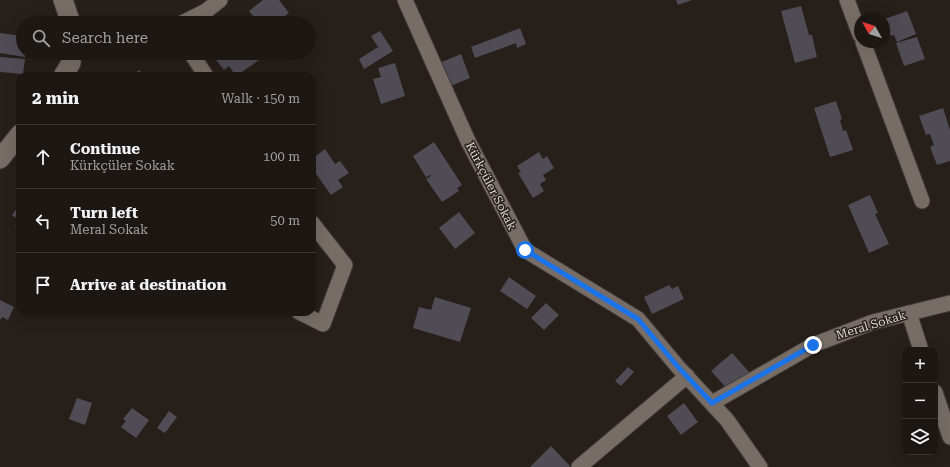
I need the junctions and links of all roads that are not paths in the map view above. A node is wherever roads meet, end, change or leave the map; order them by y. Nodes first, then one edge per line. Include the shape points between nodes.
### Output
1 (64, 0) edge
2 (220, 0) edge
3 (405, 0) edge
4 (847, 0) edge
5 (69, 16) edge
6 (196, 16) edge
7 (854, 19) edge
8 (865, 48) edge
9 (72, 60) edge
10 (196, 60) edge
11 (66, 72) edge
12 (204, 72) edge
13 (16, 139) edge
14 (0, 159) edge
15 (922, 201) dead end
16 (316, 228) edge
17 (950, 303) edge
18 (909, 313) junction
19 (307, 316) edge
20 (920, 347) edge
21 (687, 376) junction
22 (938, 401) edge
23 (712, 403) junction
24 (950, 437) edge
25 (579, 467) edge
26 (760, 467) edge

1 - 5 street
2 - 6 street
3 - 21 street, Kürkçüler Sokak via 468,141 525,250 638,319
4 - 7 street
8 - 15 street
9 - 11 street
10 - 12 street
13 - 14 street
16 - 19 street via 345,265 323,324
17 - 18 street, Meral Sokak
18 - 20 street
18 - 23 street, Meral Sokak via 873,322 813,345
21 - 23 street, Kürkçüler Sokak
21 - 25 street
22 - 24 street
23 - 26 street, Kürkçüler Sokak

